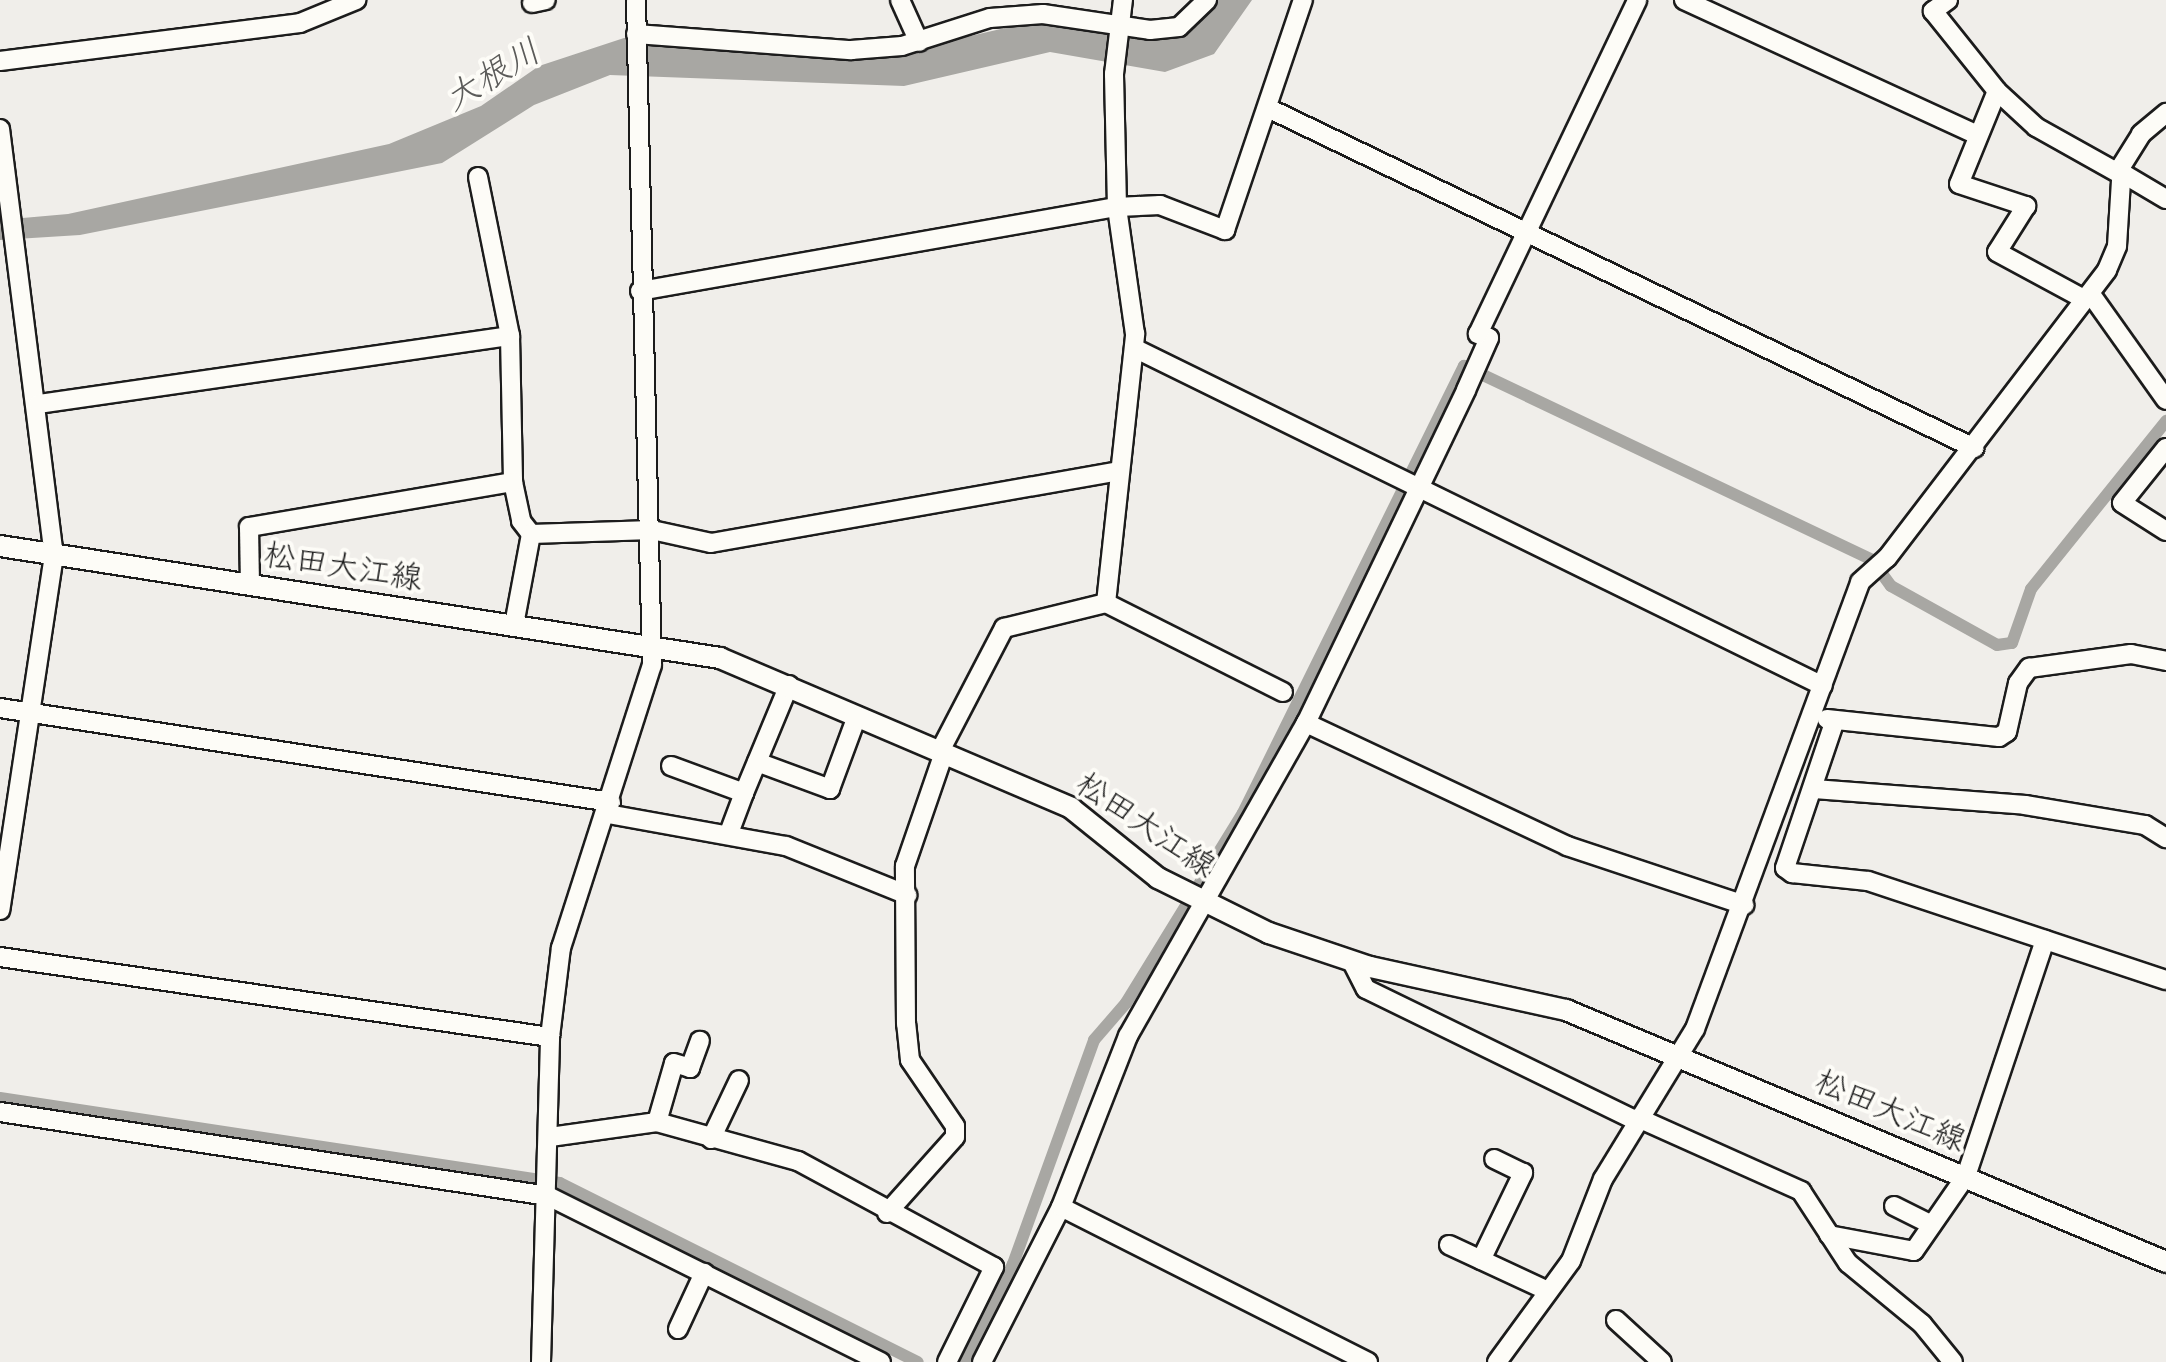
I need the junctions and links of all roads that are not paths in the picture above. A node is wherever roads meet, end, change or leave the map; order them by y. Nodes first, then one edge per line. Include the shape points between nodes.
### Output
1 (356, 0) edge
2 (636, 0) edge
3 (900, 0) edge
4 (1123, 0) edge
5 (1207, 0) edge
6 (1303, 0) edge
7 (1637, 0) edge
8 (1684, 0) edge
9 (1948, 0) edge
10 (1120, 27) junction
11 (636, 34) junction
12 (918, 42) junction
13 (0, 62) edge
14 (1997, 91) junction
15 (1268, 108) junction
16 (2166, 112) edge
17 (0, 129) edge
18 (1978, 135) junction
19 (2122, 174) junction
20 (478, 177) dead end
21 (2166, 199) edge
22 (1117, 207) junction
23 (1526, 232) junction
24 (640, 291) junction
25 (2088, 296) junction
26 (510, 336) junction
27 (1134, 348) junction
28 (2166, 400) edge
29 (38, 404) junction
30 (1974, 448) junction
31 (2166, 448) edge
32 (1119, 470) junction
33 (513, 482) junction
34 (1412, 482) junction
35 (652, 530) junction
36 (2166, 531) edge
37 (531, 534) junction
38 (0, 546) edge
39 (54, 555) junction
40 (250, 584) junction
41 (1106, 603) junction
42 (514, 625) junction
43 (652, 647) junction
44 (2166, 661) edge
45 (789, 686) junction
46 (1823, 686) junction
47 (1283, 692) dead end
48 (0, 708) edge
49 (31, 712) junction
50 (857, 716) junction
51 (1811, 718) junction
52 (1834, 720) junction
53 (1306, 723) junction
54 (942, 752) junction
55 (757, 762) junction
56 (672, 766) dead end
57 (1814, 789) junction
58 (744, 793) junction
59 (609, 808) junction
60 (730, 833) junction
61 (2166, 838) edge
62 (907, 894) junction
63 (1199, 899) junction
64 (1744, 905) junction
65 (0, 910) edge
66 (2045, 940) junction
67 (0, 957) edge
68 (1352, 962) junction
69 (2166, 980) edge
70 (550, 1037) junction
71 (700, 1041) dead end
72 (1682, 1056) junction
73 (739, 1080) dead end
74 (0, 1112) edge
75 (1638, 1120) junction
76 (657, 1122) junction
77 (550, 1138) junction
78 (712, 1138) junction
79 (1494, 1159) dead end
80 (1966, 1176) junction
81 (548, 1193) junction
82 (1061, 1206) junction
83 (1894, 1206) dead end
84 (887, 1213) junction
85 (1932, 1225) junction
86 (1829, 1236) junction
87 (1448, 1245) dead end
88 (1481, 1260) junction
89 (2166, 1262) edge
90 (704, 1274) junction
91 (1546, 1290) junction
92 (1616, 1320) dead end
93 (678, 1329) dead end
94 (541, 1362) edge
95 (881, 1362) edge
96 (947, 1362) edge
97 (982, 1362) edge
98 (1368, 1362) edge
99 (1497, 1362) edge
100 (1662, 1362) edge
101 (1953, 1362) edge

1 - 13 street via 300,23
2 - 11 street
3 - 12 street
4 - 10 street
5 - 10 street via 1179,27
6 - 15 street
7 - 23 street
8 - 18 street
9 - 14 street via 1933,11
10 - 12 street via 1043,14 990,18
10 - 22 street via 1114,74
11 - 12 street via 851,50
11 - 24 street
14 - 18 street
14 - 19 street via 2036,127
15 - 22 street via 1225,230 1160,205
15 - 23 street
16 - 19 street via 2141,134
17 - 29 street
18 - 25 street via 1959,184 2026,206 1997,252
19 - 21 street
19 - 25 street via 2117,246
20 - 26 street
22 - 24 street
22 - 27 street
23 - 30 street
23 - 34 street via 1478,334 1489,338 1466,390
24 - 35 street
25 - 28 street
25 - 30 street
26 - 29 street
26 - 33 street
27 - 32 street
27 - 34 street
29 - 39 street
30 - 46 street via 1887,558 1860,582
31 - 36 street via 2122,503
32 - 35 street via 711,543
32 - 41 street
33 - 37 street via 521,521
33 - 40 street via 249,527
34 - 46 street
34 - 53 street
35 - 37 street
35 - 43 street
37 - 42 street
38 - 39 main road, 松田大江線
39 - 40 main road, 松田大江線
39 - 49 street
40 - 42 main road, 松田大江線
41 - 47 street
41 - 54 street via 1004,628
42 - 43 main road, 松田大江線
43 - 45 main road, 松田大江線 via 720,658
43 - 59 street
44 - 52 street via 2130,654 2029,668 2000,737
45 - 50 main road, 松田大江線
45 - 55 street
46 - 51 street
48 - 49 street
49 - 59 street
49 - 65 street
50 - 54 main road, 松田大江線
50 - 55 street via 830,789
51 - 52 street
51 - 64 street
52 - 57 street
53 - 63 street
53 - 64 street via 1566,846
54 - 62 street via 905,866
54 - 63 main road, 松田大江線 via 1070,808
55 - 58 street
56 - 58 street
57 - 61 street via 2025,805 2145,825
57 - 66 street via 1785,868 1792,873 1868,881
58 - 60 street
59 - 60 street
59 - 70 street via 562,948
60 - 62 street via 786,846
62 - 84 street via 910,1060 955,1126 954,1137
63 - 68 main road, 松田大江線
63 - 82 street via 1116,1058
64 - 72 street
66 - 69 street
66 - 80 street
67 - 70 street
68 - 72 main road, 松田大江線 via 1566,1010
68 - 75 street via 1366,989
70 - 77 street
71 - 76 street via 690,1068 674,1063
72 - 75 street
72 - 80 main road, 松田大江線
73 - 78 street
74 - 81 street
75 - 86 street via 1801,1190
75 - 91 street via 1603,1179 1585,1236
76 - 77 street
76 - 78 street
77 - 81 street
78 - 84 street via 798,1162
79 - 88 street via 1522,1173
80 - 85 street
80 - 89 main road, 松田大江線
81 - 90 street
81 - 94 street
82 - 97 street
82 - 98 street
83 - 85 street
84 - 96 street via 994,1266
85 - 86 street via 1914,1251
86 - 101 street via 1848,1263 1922,1324
87 - 88 street
88 - 91 street
90 - 93 street
90 - 95 street
91 - 99 street
92 - 100 street

